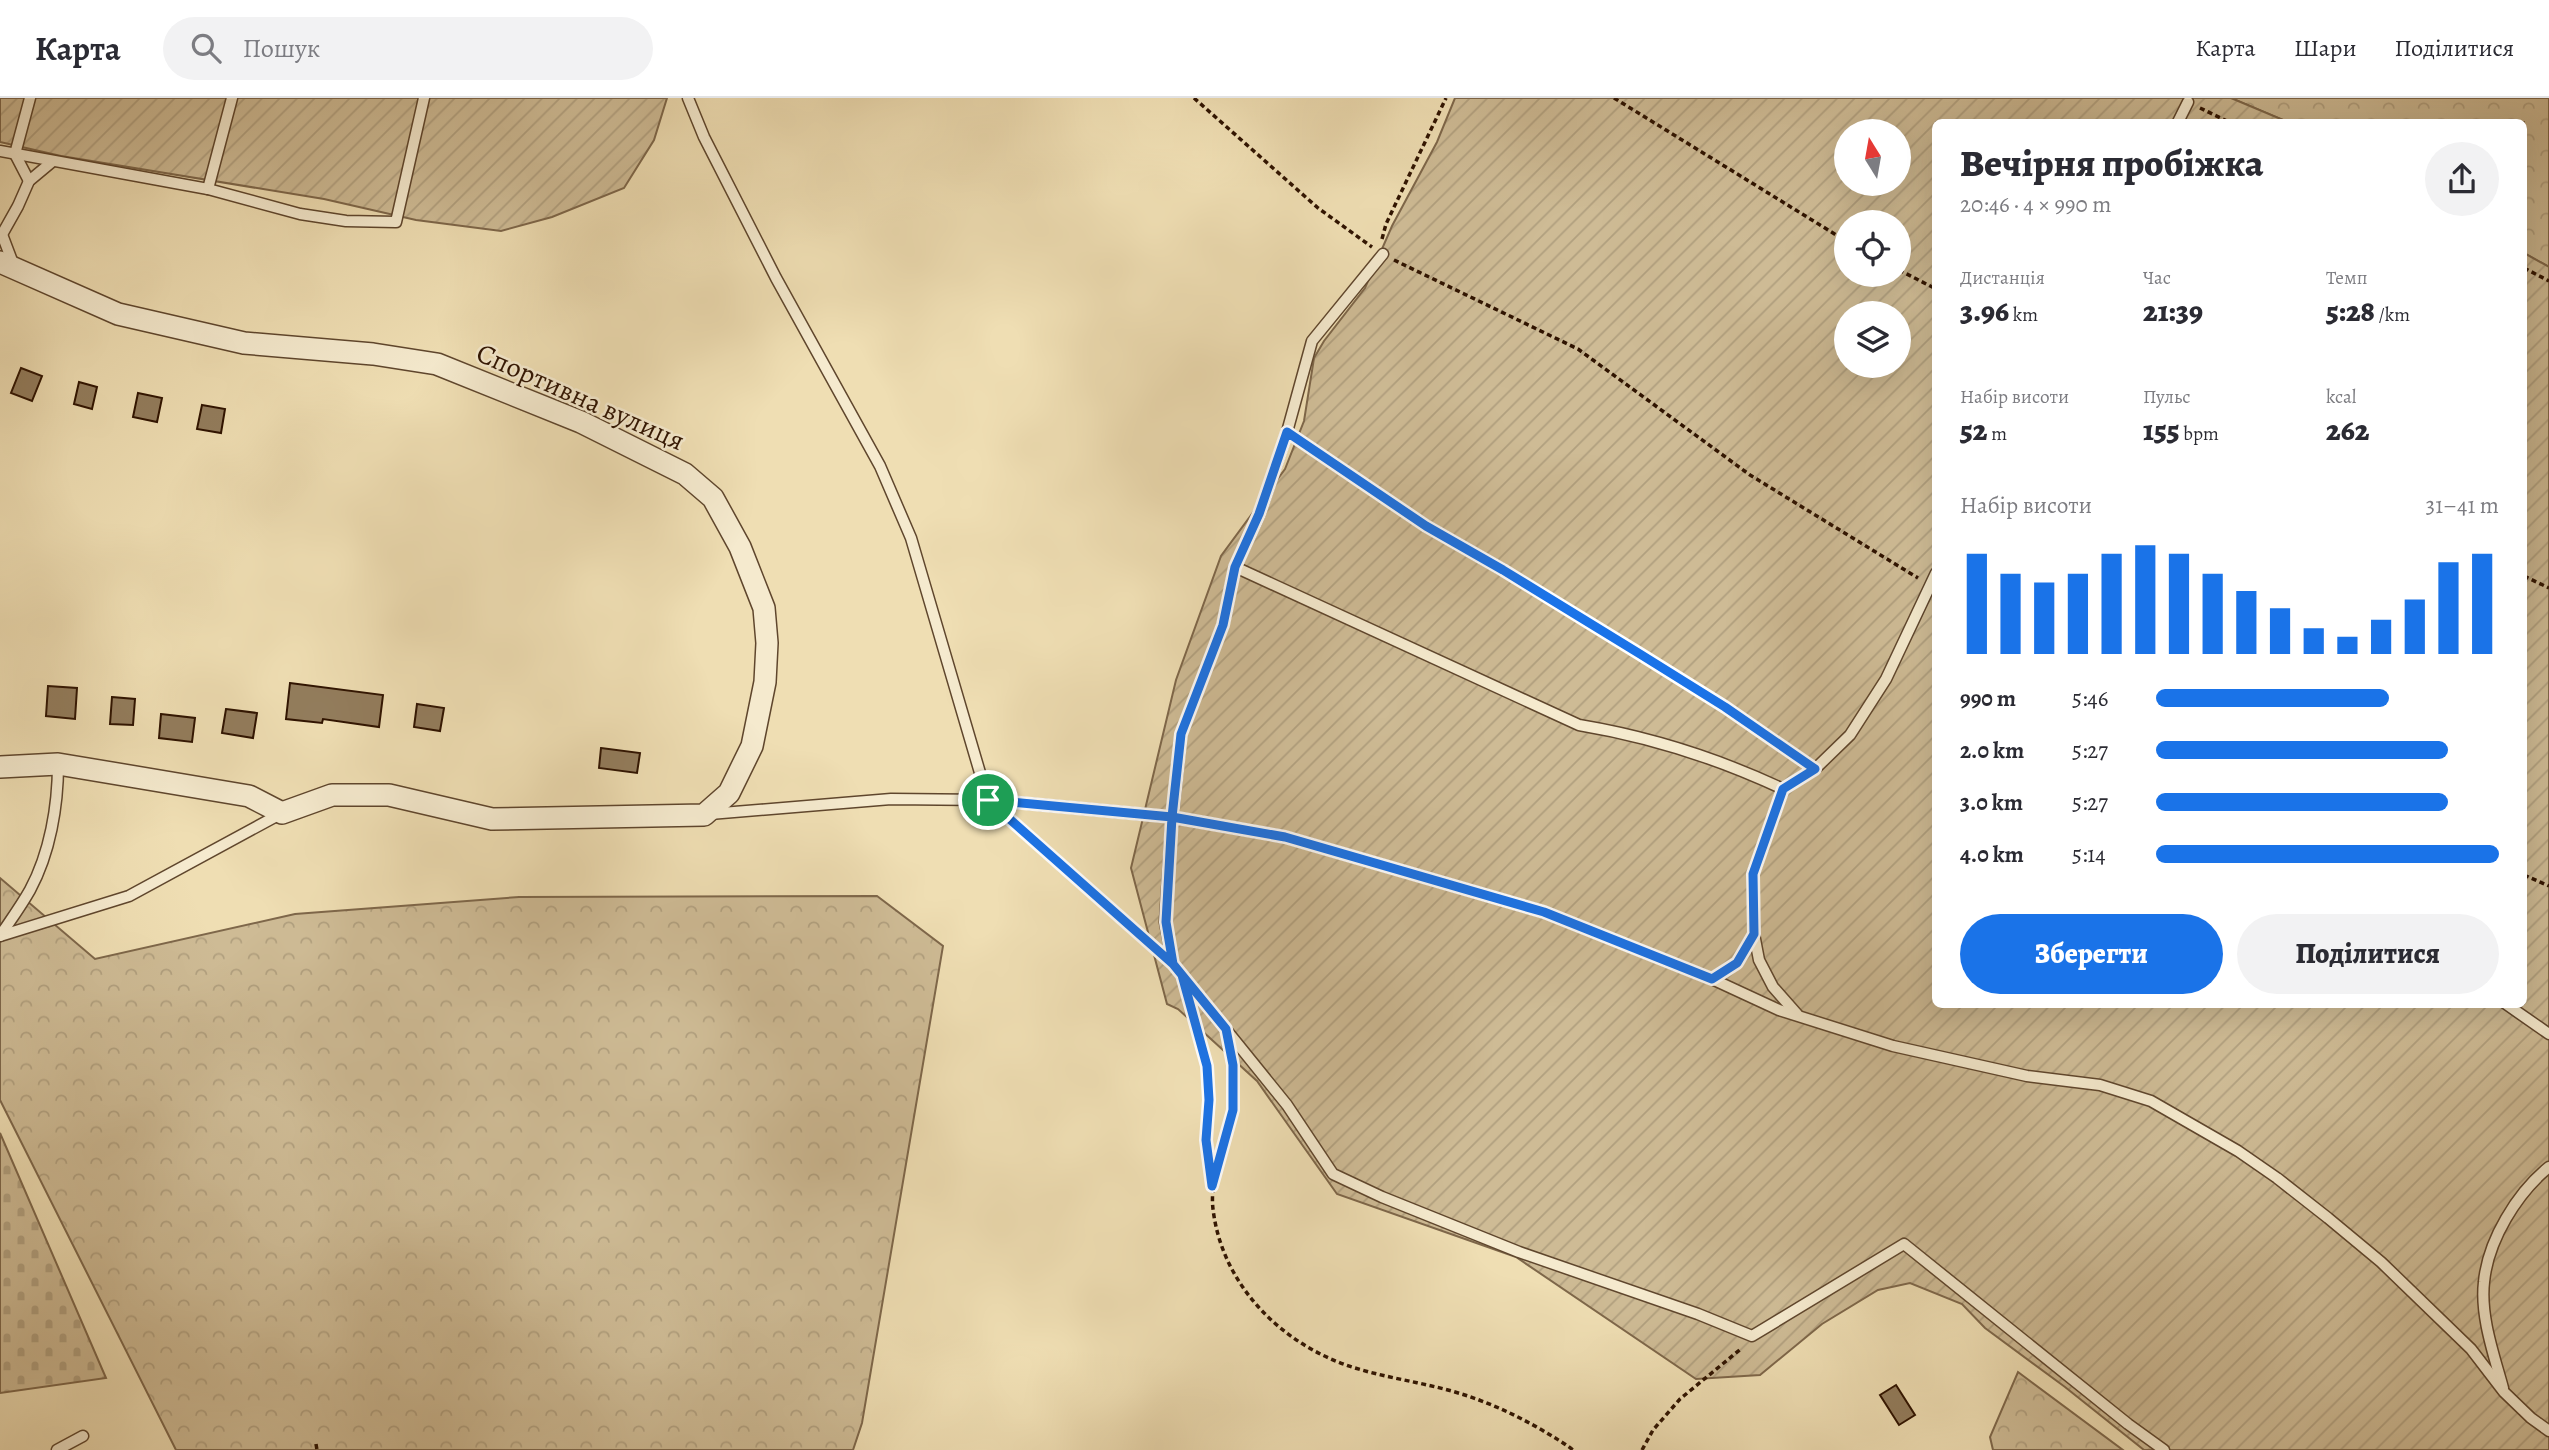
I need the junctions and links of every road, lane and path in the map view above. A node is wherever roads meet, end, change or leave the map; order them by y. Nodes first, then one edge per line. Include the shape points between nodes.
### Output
1 (30, 98) edge
2 (232, 98) edge
3 (424, 98) edge
4 (688, 98) edge
5 (1194, 98) edge
6 (1446, 98) edge
7 (1614, 98) edge
8 (2188, 102) joint
9 (2180, 119) edge
10 (2222, 119) edge
11 (0, 151) edge
12 (15, 154) junction
13 (53, 161) junction
14 (29, 181) junction
15 (208, 188) junction
16 (1834, 234) edge
17 (1, 238) edge
18 (1382, 254) junction
19 (7, 264) edge
20 (2527, 270) edge
21 (1911, 277) edge
22 (2549, 281) edge
23 (1932, 287) edge
24 (1287, 432) junction
25 (1235, 567) junction
26 (2527, 577) edge
27 (1932, 580) edge
28 (1929, 585) junction
29 (2549, 588) edge
30 (58, 764) junction
31 (0, 766) edge
32 (1815, 769) junction
33 (1783, 789) junction
34 (988, 800) junction
35 (282, 813) junction
36 (704, 815) junction
37 (1172, 817) junction
38 (2527, 876) edge
39 (2549, 886) edge
40 (1754, 934) junction
41 (0, 936) edge
42 (1173, 964) junction
43 (1712, 979) junction
44 (2512, 1008) edge
45 (1193, 1010) dead end
46 (1799, 1016) junction
47 (1226, 1029) junction
48 (2549, 1034) edge
49 (2549, 1167) edge
50 (1212, 1186) junction
51 (1752, 1336) junction
52 (2504, 1392) junction
53 (2549, 1431) edge
54 (83, 1436) dead end
55 (316, 1444) dead end
56 (57, 1450) edge
57 (317, 1450) edge
58 (1573, 1450) edge
59 (1642, 1450) edge
60 (2164, 1450) edge

1 - 12 lane
2 - 15 lane
3 - 15 lane via 396,222 300,214
4 - 34 lane via 800,323 880,466 911,538
5 - 18 path via 1318,208
6 - 18 path via 1386,224
7 - 16 path
8 - 9 lane
8 - 10 path
11 - 12 lane
12 - 13 lane
12 - 14 lane
13 - 14 lane
13 - 15 lane
14 - 17 lane
17 - 19 lane
18 - 24 lane via 1312,341
18 - 28 path via 1578,349 1751,475
19 - 36 street, Спортивна вулиця via 118,314 244,342 437,364 581,422 685,474 713,498 740,547 764,608 766,643 765,682 752,747 729,793
20 - 22 path
21 - 23 path
24 - 25 lane
24 - 32 lane via 1426,526 1682,680
25 - 33 lane via 1579,725 1688,750
25 - 37 lane via 1223,625 1181,734
26 - 29 path
27 - 28 lane
28 - 32 lane via 1886,679 1850,735
30 - 31 street
30 - 35 street via 249,796
30 - 41 lane via 58,791 41,865
32 - 33 lane
33 - 40 lane via 1753,874
34 - 36 lane via 891,799
34 - 37 lane
34 - 42 lane
35 - 36 street via 332,795 389,795 492,819
35 - 41 lane via 129,896
37 - 42 lane via 1166,922
37 - 43 lane via 1285,837 1544,912
38 - 39 path
40 - 43 lane via 1737,963
40 - 46 lane via 1759,960 1773,987
42 - 47 lane
43 - 46 lane
44 - 48 lane
45 - 50 path via 1207,1066 1206,1140
46 - 52 lane via 1893,1046 2027,1076 2100,1085 2151,1101 2238,1151 2328,1218 2471,1349
47 - 50 path via 1233,1065 1233,1110
47 - 51 lane via 1287,1105 1333,1174 1519,1252
49 - 52 lane via 2508,1214 2484,1282 2491,1343
50 - 58 path via 1217,1234 1225,1257 1250,1300 1281,1328 1315,1352 1350,1366 1491,1404
51 - 59 path via 1680,1399
51 - 60 lane via 1904,1244
52 - 53 lane
54 - 56 lane
55 - 57 path

